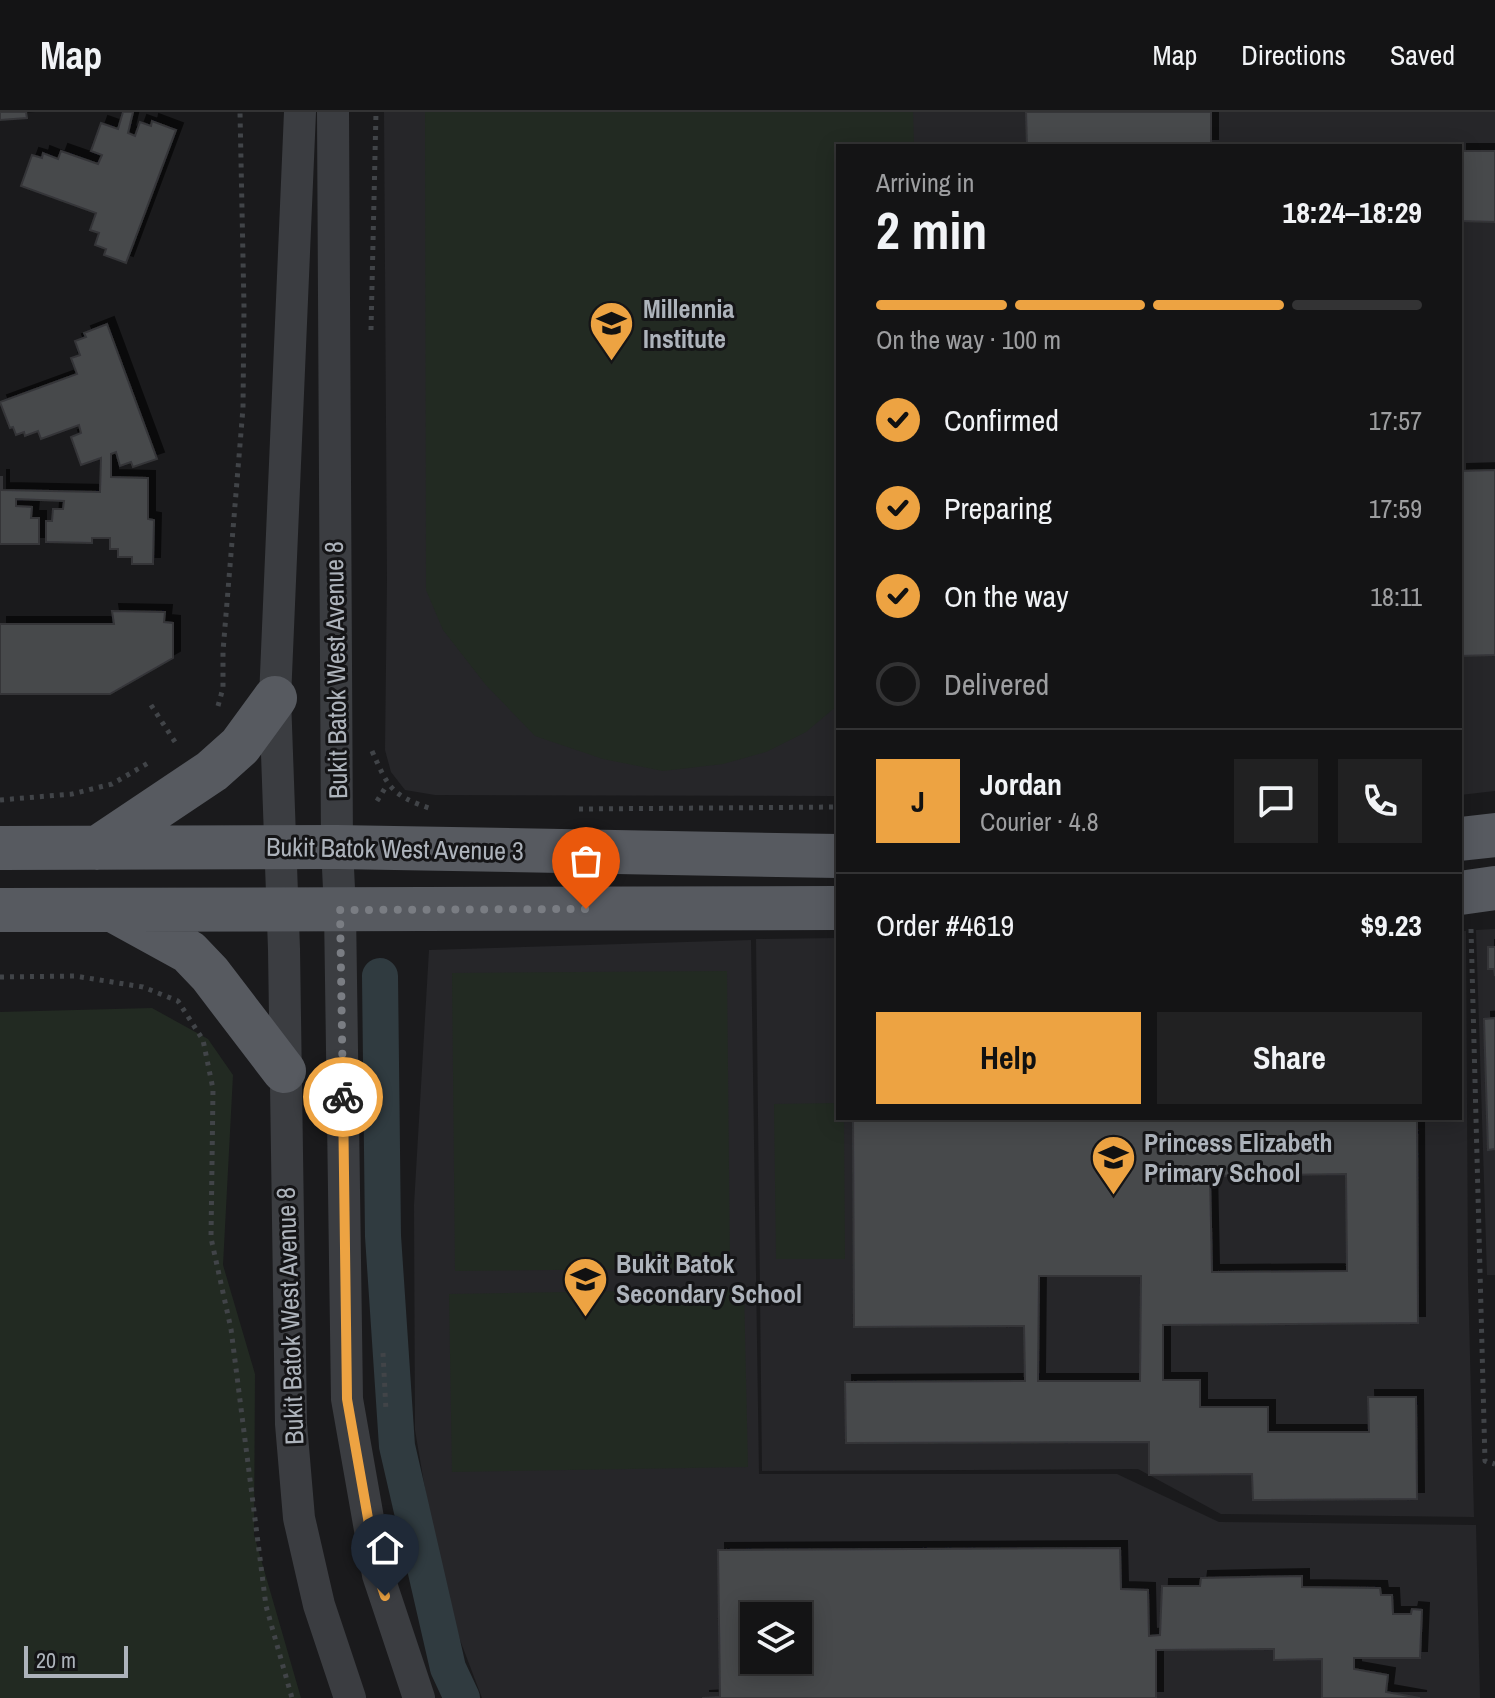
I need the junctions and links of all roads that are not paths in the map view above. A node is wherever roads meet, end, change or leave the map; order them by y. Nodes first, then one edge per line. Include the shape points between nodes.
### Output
1 (300, 112) edge
2 (333, 112) edge
3 (275, 698) junction
4 (1495, 835) edge
5 (1462, 839) edge
6 (280, 847) junction
7 (337, 847) junction
8 (0, 848) edge
9 (97, 848) junction
10 (836, 856) edge
11 (1495, 888) edge
12 (836, 908) edge
13 (1465, 908) edge
14 (0, 910) edge
15 (283, 910) junction
16 (340, 910) junction
17 (116, 911) junction
18 (284, 1071) junction
19 (350, 1698) edge
20 (419, 1698) edge

1 - 3 street, Bukit Batok West Avenue 8
2 - 7 street, Bukit Batok West Avenue 8
3 - 6 street, Bukit Batok West Avenue 8
3 - 9 main road via 240,746 212,771
4 - 5 main road
6 - 7 main road, Bukit Batok West Avenue 3
6 - 9 main road, Bukit Batok West Avenue 3
6 - 15 street, Bukit Batok West Avenue 8
7 - 10 main road, Bukit Batok West Avenue 3
7 - 16 street, Bukit Batok West Avenue 8
8 - 9 main road, Bukit Batok West Avenue 3
11 - 13 main road
12 - 16 main road
14 - 17 main road
15 - 16 main road
15 - 17 main road
15 - 18 street, Bukit Batok West Avenue 8
16 - 20 street, Bukit Batok West Avenue 8 via 347,1399 378,1575
17 - 18 main road via 189,952
18 - 19 street, Bukit Batok West Avenue 8 via 291,1424 299,1518 319,1605

